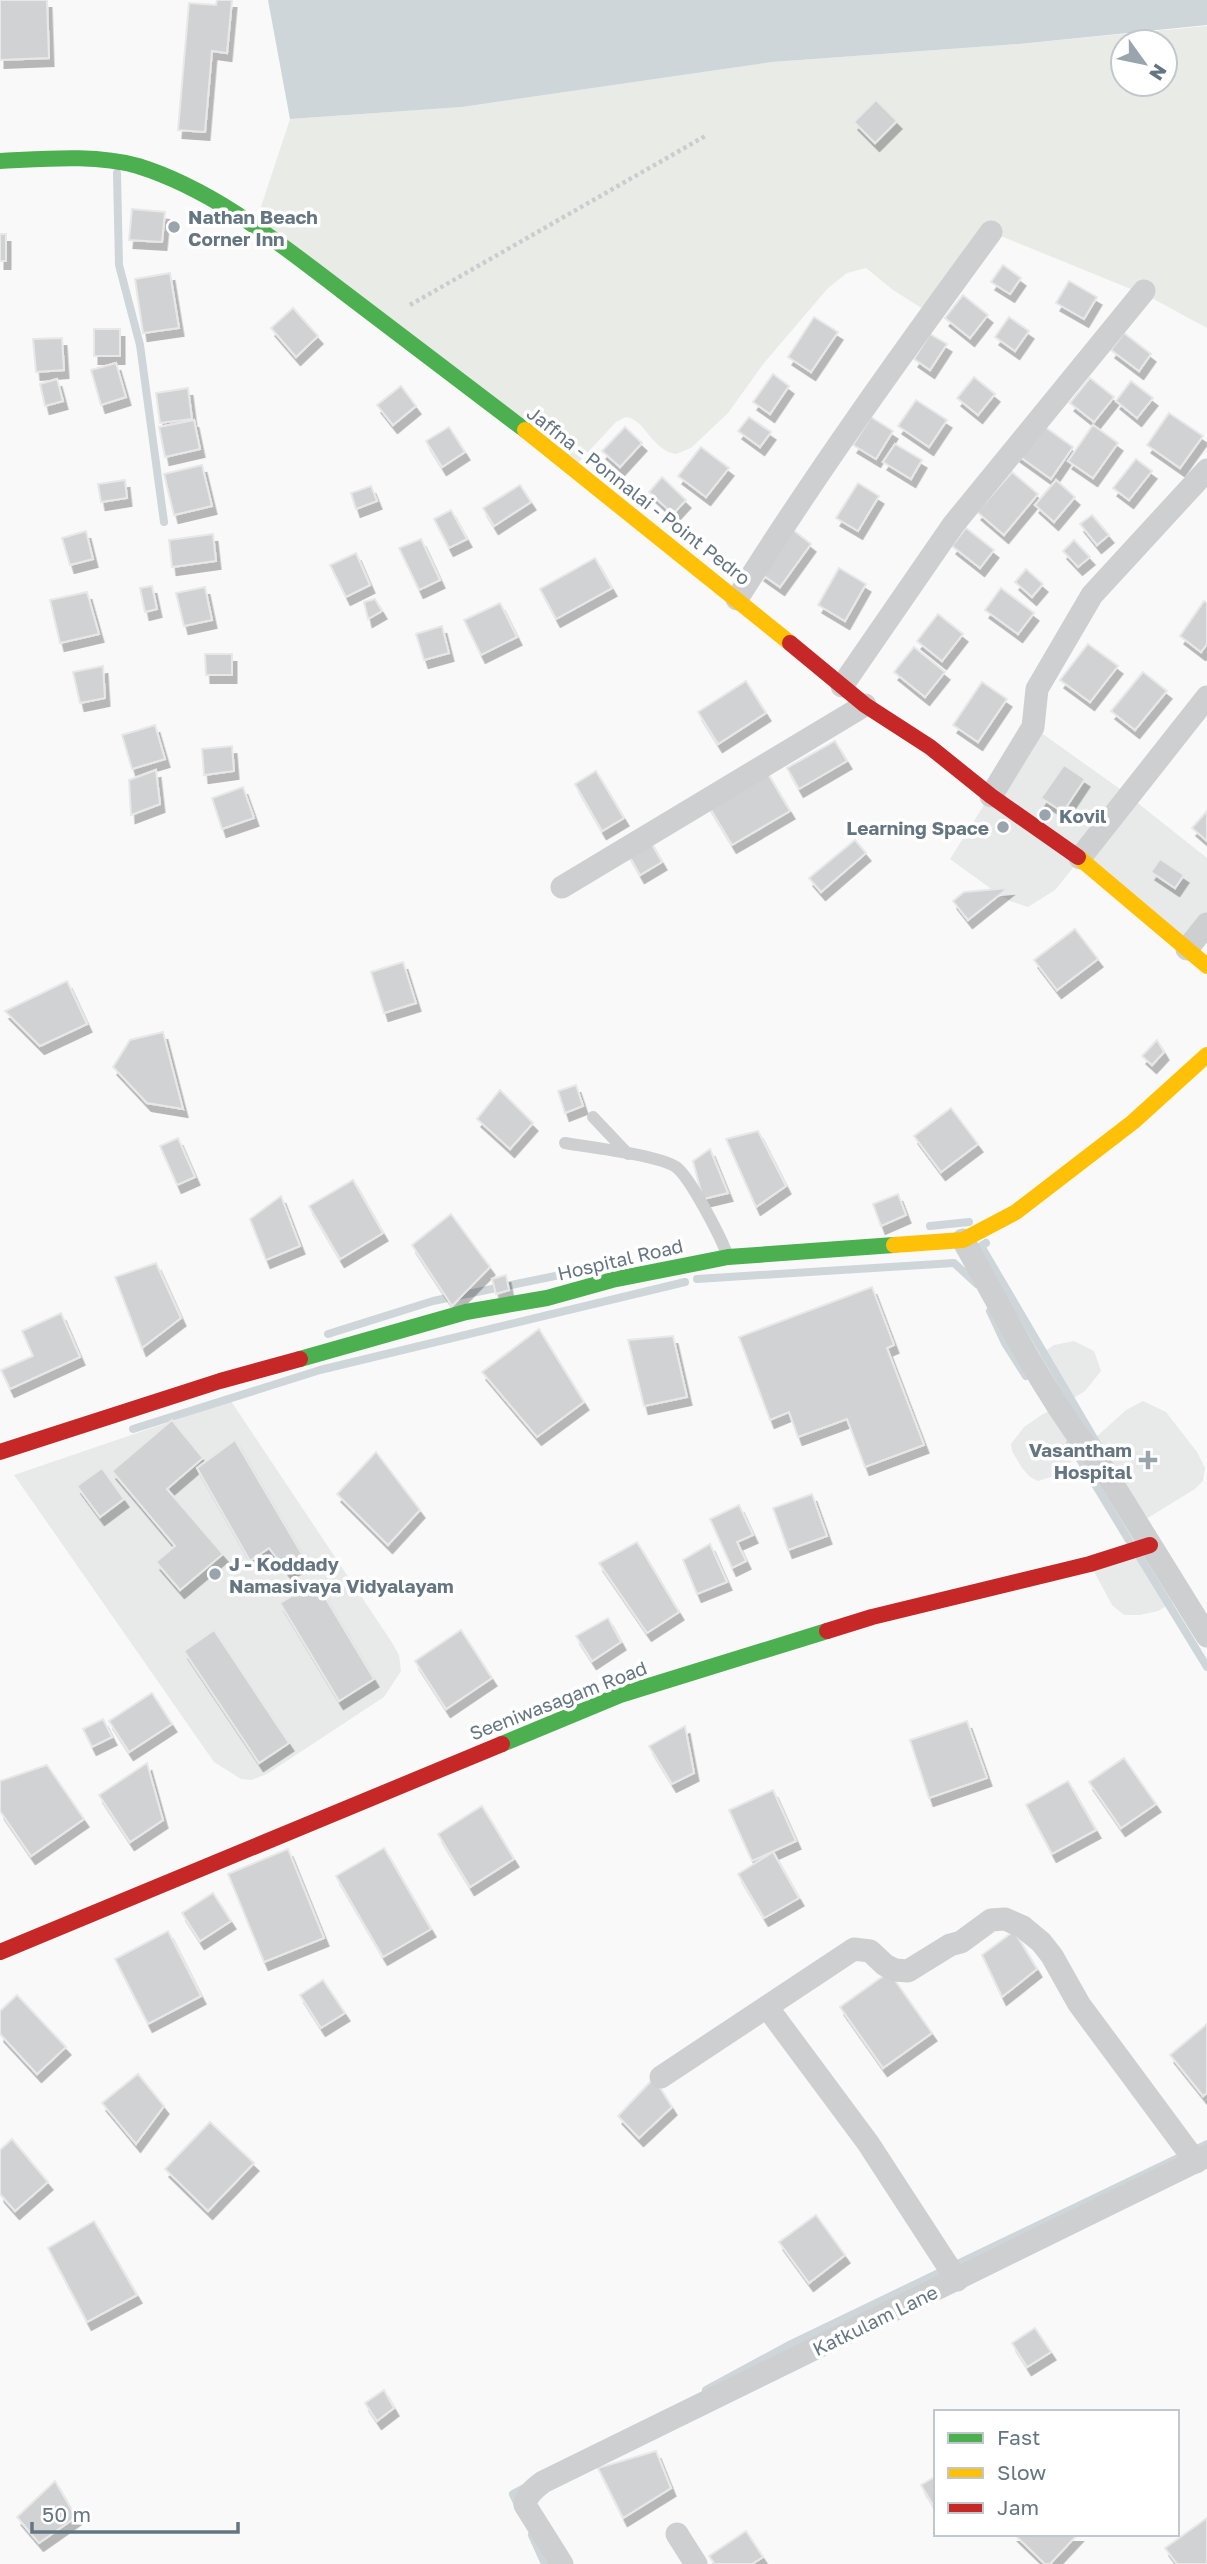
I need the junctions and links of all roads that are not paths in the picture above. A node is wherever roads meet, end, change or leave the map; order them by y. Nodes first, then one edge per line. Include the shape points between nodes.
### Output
1 (0, 161) edge
2 (991, 232) dead end
3 (1144, 290) dead end
4 (1207, 470) edge
5 (737, 599) junction
6 (842, 686) junction
7 (1207, 697) edge
8 (865, 705) junction
9 (991, 796) junction
10 (1080, 858) junction
11 (562, 887) dead end
12 (1207, 925) edge
13 (1187, 949) junction
14 (1207, 966) edge
15 (1207, 1055) edge
16 (593, 1117) dead end
17 (565, 1143) dead end
18 (628, 1154) junction
19 (964, 1240) junction
20 (728, 1257) junction
21 (0, 1452) edge
22 (1150, 1545) junction
23 (1207, 1636) edge
24 (0, 1952) edge
25 (767, 2007) junction
26 (661, 2077) dead end
27 (1201, 2159) edge
28 (957, 2280) junction
29 (677, 2534) dead end
30 (562, 2564) edge
31 (696, 2564) edge

1 - 5 street, Jaffna - Ponnalai - Point Pedro via 125,163 153,172 255,225
2 - 5 street via 780,530
3 - 6 street via 953,525
4 - 9 street via 1092,595 1037,689 1033,727
5 - 6 street, Jaffna - Ponnalai - Point Pedro
6 - 8 street, Jaffna - Ponnalai - Point Pedro
7 - 10 street
8 - 9 street, Jaffna - Ponnalai - Point Pedro via 930,747
8 - 11 street
9 - 10 street, Jaffna - Ponnalai - Point Pedro
10 - 13 street, Jaffna - Ponnalai - Point Pedro
12 - 13 street
13 - 14 street, Jaffna - Ponnalai - Point Pedro
15 - 19 street, Hospital Road via 1133,1122 1016,1212
16 - 18 lane
17 - 18 lane
18 - 20 lane via 676,1167 687,1179
19 - 20 street, Hospital Road
19 - 22 street via 1059,1407
20 - 21 street, Hospital Road via 466,1312 220,1381
22 - 23 street
22 - 24 street, Seeniwasagam Road via 1012,1585 872,1617 620,1695
25 - 26 street
25 - 27 street via 854,1949 870,1951 885,1965 908,1971 991,1920 1006,1919 1041,1942 1079,2004
25 - 28 street via 868,2143
27 - 28 street, Katkulam Lane
28 - 30 street, Katkulam Lane via 543,2482 525,2505
29 - 31 street

